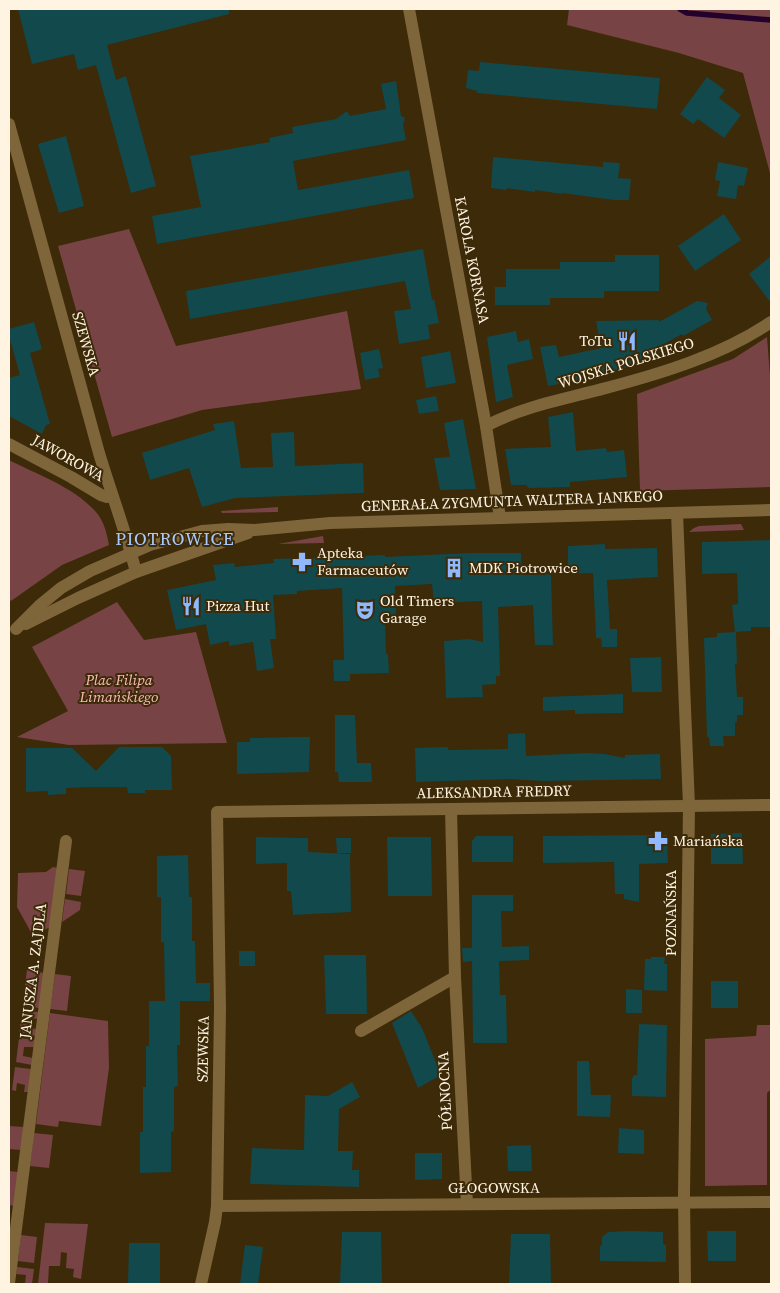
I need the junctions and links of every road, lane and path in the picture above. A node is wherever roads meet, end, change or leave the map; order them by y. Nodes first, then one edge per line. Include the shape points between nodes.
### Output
1 (409, 9) edge
2 (9, 124) edge
3 (771, 322) edge
4 (486, 426) junction
5 (9, 444) edge
6 (112, 496) junction
7 (771, 510) edge
8 (676, 513) junction
9 (500, 518) junction
10 (255, 530) junction
11 (131, 553) junction
12 (136, 572) junction
13 (12, 631) edge
14 (771, 805) edge
15 (688, 806) junction
16 (451, 809) junction
17 (217, 812) joint
18 (66, 841) dead end
19 (455, 977) junction
20 (361, 1031) dead end
21 (771, 1202) edge
22 (467, 1204) junction
23 (684, 1204) junction
24 (217, 1206) junction
25 (9, 1283) edge
26 (202, 1284) edge
27 (685, 1284) edge

1 - 4 street, KAROLA KORNASA
2 - 6 street, SZEWSKA
3 - 4 street, WOJSKA POLSKIEGO via 722,349 682,364 506,415
4 - 9 street, KAROLA KORNASA
5 - 6 street, JAWOROWA via 101,495
6 - 11 street, SZEWSKA
7 - 8 street, GENERAŁA ZYGMUNTA WALTERA JANKEGO
8 - 9 street, GENERAŁA ZYGMUNTA WALTERA JANKEGO
8 - 15 street, POZNAŃSKA
9 - 10 street, GENERAŁA ZYGMUNTA WALTERA JANKEGO via 330,523
10 - 11 street, GENERAŁA ZYGMUNTA WALTERA JANKEGO via 202,531 150,544
10 - 12 street, GENERAŁA ZYGMUNTA WALTERA JANKEGO
11 - 12 street, SZEWSKA
11 - 13 street, GENERAŁA ZYGMUNTA WALTERA JANKEGO via 61,588
12 - 13 street, GENERAŁA ZYGMUNTA WALTERA JANKEGO
14 - 15 street, ALEKSANDRA FREDRY
15 - 16 street, ALEKSANDRA FREDRY
15 - 23 street, POZNAŃSKA
16 - 17 street, ALEKSANDRA FREDRY
16 - 19 street, PÓŁNOCNA
17 - 24 street, SZEWSKA via 220,1008
18 - 25 street, JANUSZA A. ZAJDLA
19 - 20 street
19 - 22 street, PÓŁNOCNA
21 - 23 street, GŁOGOWSKA
22 - 23 street, GŁOGOWSKA
22 - 24 street, GŁOGOWSKA
23 - 27 street, POZNAŃSKA
24 - 26 street, SZEWSKA

